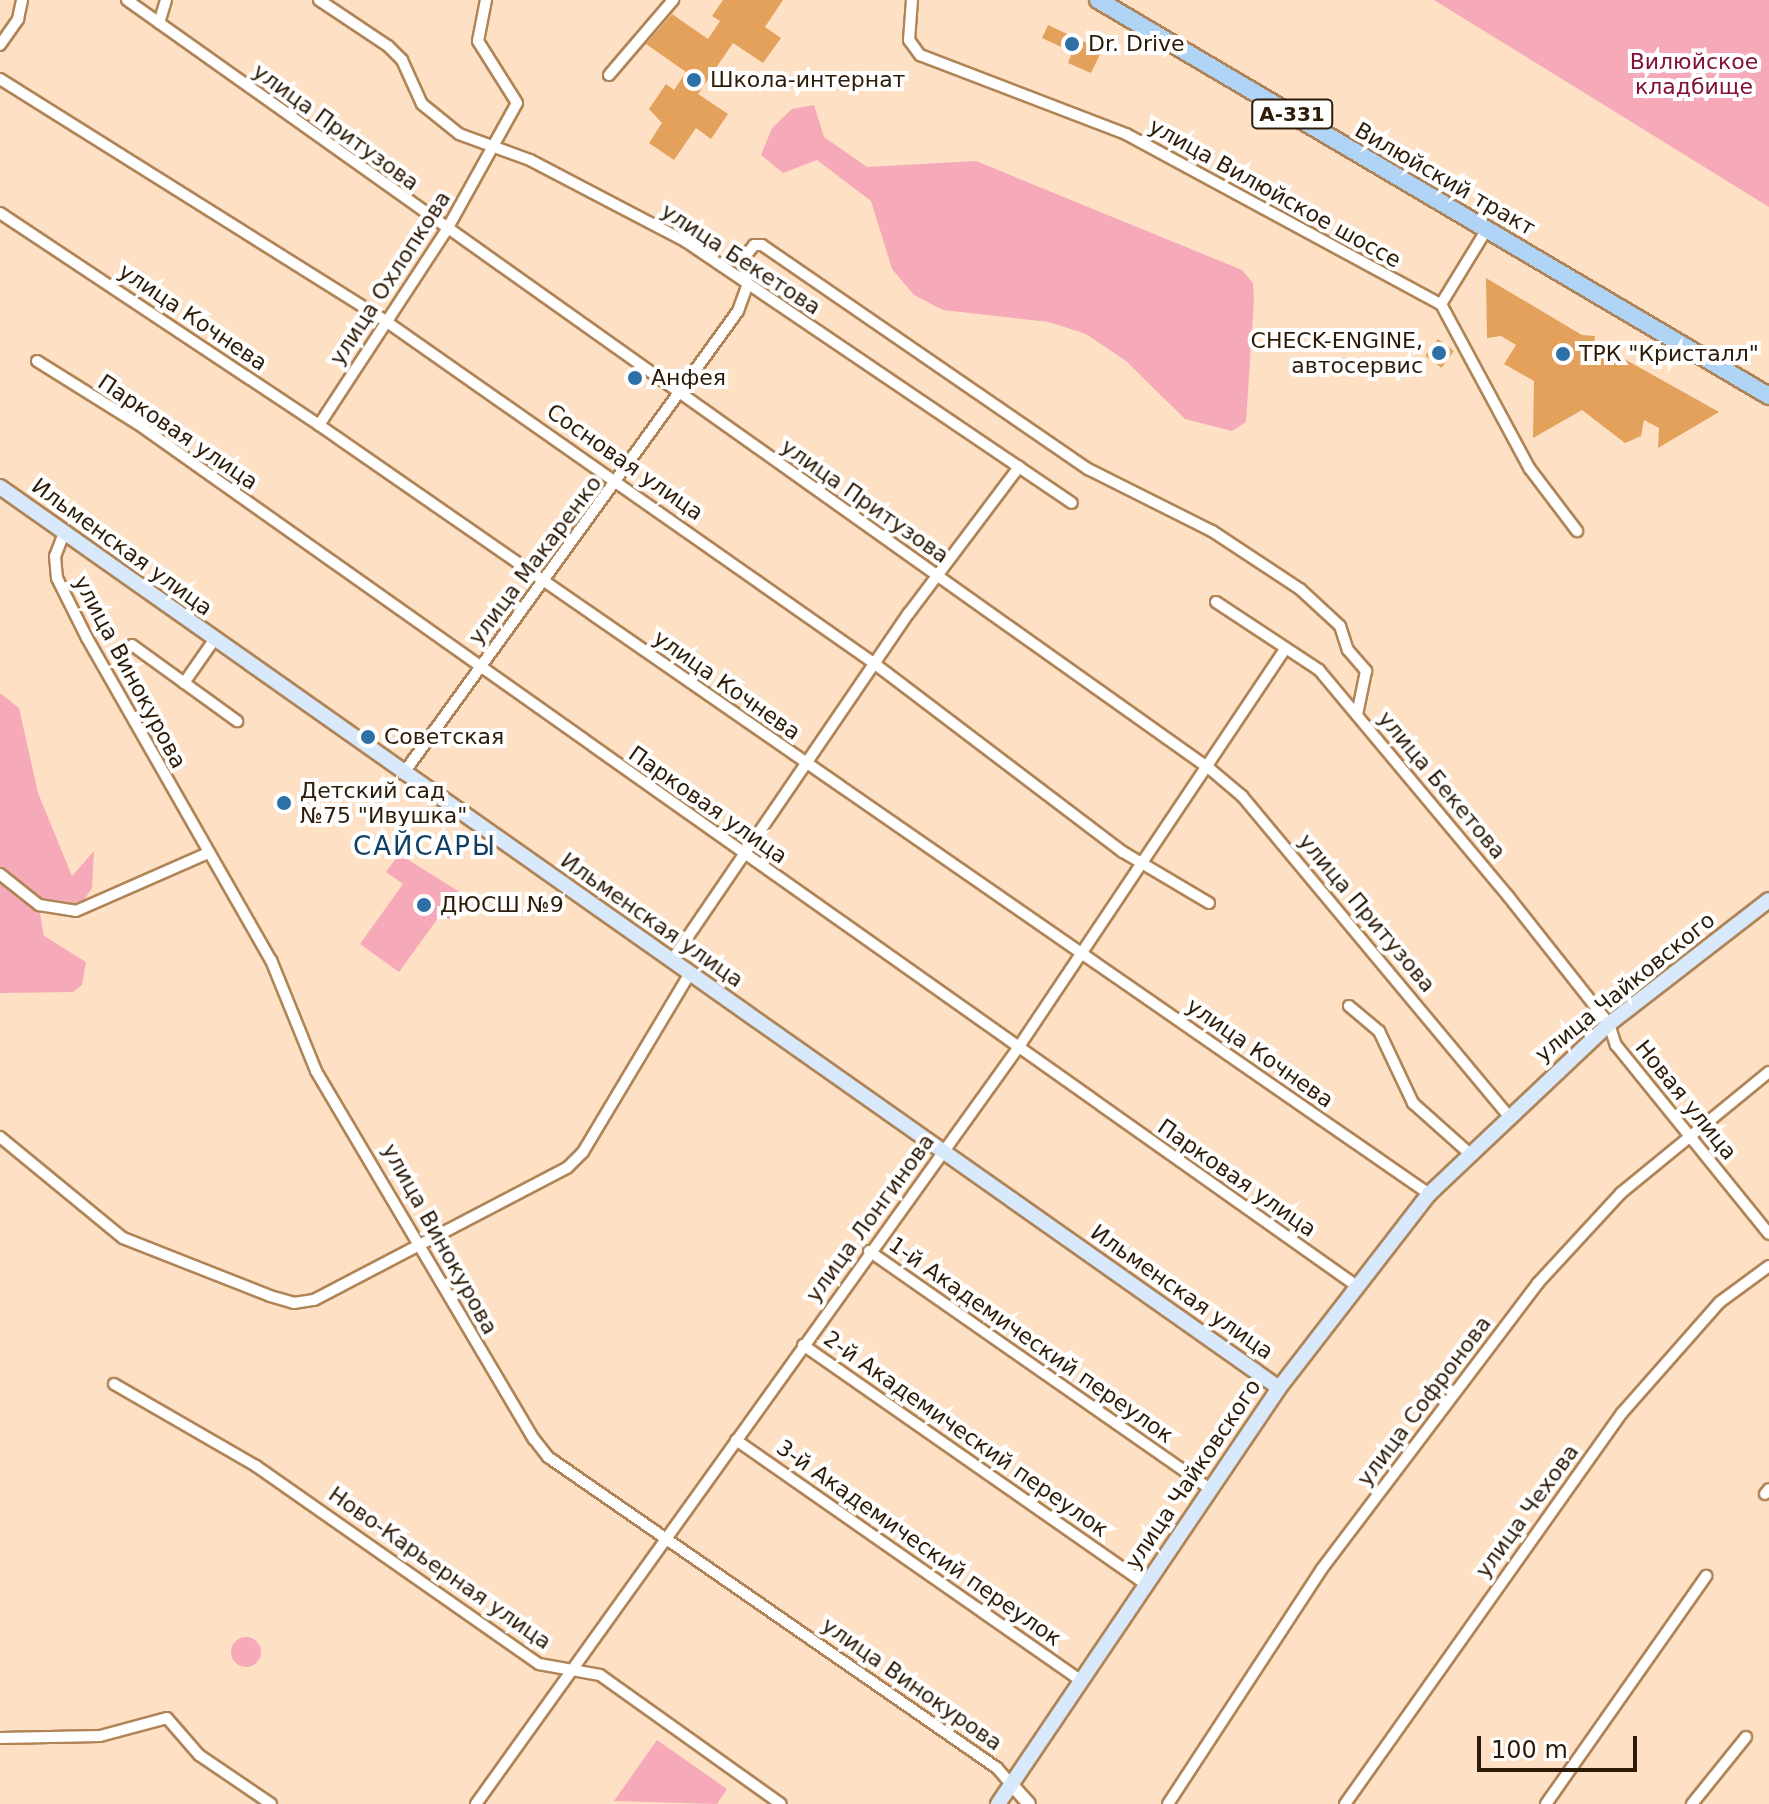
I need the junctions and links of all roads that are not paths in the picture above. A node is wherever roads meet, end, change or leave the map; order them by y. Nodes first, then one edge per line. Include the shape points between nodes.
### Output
1 (22, 0) edge
2 (127, 0) edge
3 (166, 0) edge
4 (319, 0) edge
5 (486, 0) edge
6 (673, 0) edge
7 (912, 0) edge
8 (1098, 0) edge
9 (159, 23) junction
10 (0, 45) edge
11 (609, 75) dead end
12 (0, 79) edge
13 (493, 150) junction
14 (0, 213) edge
15 (1487, 229) junction
16 (446, 231) junction
17 (747, 286) junction
18 (1441, 304) junction
19 (387, 322) junction
20 (37, 361) dead end
21 (677, 394) junction
22 (1769, 396) edge
23 (319, 425) junction
24 (1019, 467) junction
25 (619, 481) junction
26 (0, 487) edge
27 (1072, 503) dead end
28 (1577, 531) dead end
29 (64, 533) junction
30 (937, 576) junction
31 (545, 581) junction
32 (1216, 602) dead end
33 (214, 640) junction
34 (132, 645) dead end
35 (1286, 648) junction
36 (875, 664) junction
37 (480, 667) junction
38 (184, 683) junction
39 (1357, 715) junction
40 (237, 721) dead end
41 (806, 765) junction
42 (1210, 769) junction
43 (403, 774) junction
44 (206, 854) junction
45 (745, 856) junction
46 (1143, 864) junction
47 (0, 874) edge
48 (1769, 900) edge
49 (1209, 903) dead end
50 (1082, 954) junction
51 (672, 960) junction
52 (690, 973) junction
53 (1349, 1006) dead end
54 (1609, 1024) junction
55 (1018, 1048) junction
56 (1769, 1072) edge
57 (1507, 1114) junction
58 (1688, 1136) junction
59 (0, 1137) edge
60 (943, 1150) junction
61 (1469, 1153) junction
62 (1429, 1194) junction
63 (1769, 1234) edge
64 (423, 1246) junction
65 (869, 1251) junction
66 (1769, 1266) edge
67 (1354, 1284) junction
68 (803, 1345) junction
69 (114, 1384) dead end
70 (1279, 1388) junction
71 (736, 1440) junction
72 (1210, 1489) junction
73 (668, 1539) junction
74 (1706, 1576) dead end
75 (1145, 1584) junction
76 (572, 1665) junction
77 (1079, 1679) junction
78 (1746, 1737) dead end
79 (0, 1738) edge
80 (1012, 1785) junction
81 (271, 1804) edge
82 (476, 1804) edge
83 (781, 1804) edge
84 (998, 1804) edge
85 (1029, 1804) edge
86 (1168, 1804) edge
87 (1345, 1804) edge
88 (1546, 1804) edge
89 (1692, 1804) edge

1 - 10 street via 18,19
2 - 9 street, улица Притузова
3 - 9 street
4 - 13 street, улица Бекетова via 388,46 436,116
5 - 13 street, улица Охлопкова via 478,41 517,103
6 - 11 street
7 - 18 street, улица Вилюйское шоссе via 909,40 920,55 1126,134
8 - 15 main road, Вилюйский тракт / А-331
9 - 16 street, улица Притузова
12 - 19 street, Сосновая улица
13 - 16 street, улица Охлопкова
13 - 17 street, улица Бекетова via 530,160 657,226
14 - 23 street, улица Кочнева
15 - 18 street
15 - 22 main road, Вилюйский тракт / А-331
16 - 19 street, улица Охлопкова
16 - 21 street, улица Притузова
17 - 21 street, улица Макаренко via 738,311
17 - 24 street, улица Бекетова
17 - 39 street, улица Макаренко via 744,258 748,250 762,245 1088,469 1212,531 1281,575 1332,617 1363,664 1367,679
18 - 28 street via 1530,469
19 - 23 street, улица Охлопкова
19 - 25 street, Сосновая улица
20 - 37 street, Парковая улица via 138,424
21 - 25 street, улица Макаренко
21 - 30 street, улица Притузова
23 - 31 street, улица Кочнева
24 - 27 street, улица Бекетова
24 - 30 street
25 - 31 street, улица Макаренко
25 - 36 street, Сосновая улица
26 - 29 main road, Ильменская улица
29 - 33 main road, Ильменская улица
29 - 44 street, улица Винокурова via 55,556 57,578
30 - 36 street
30 - 42 street, улица Притузова
31 - 37 street, улица Макаренко
31 - 41 street, улица Кочнева
32 - 35 street, улица Бекетова
33 - 38 street
33 - 43 main road, Ильменская улица
34 - 38 street
35 - 39 street, улица Бекетова via 1319,670
35 - 42 street, улица Лонгинова
36 - 41 street
36 - 46 street, Сосновая улица
37 - 43 street, улица Макаренко
37 - 45 street, Парковая улица
38 - 40 street
39 - 54 street, улица Бекетова
41 - 45 street
41 - 50 street, улица Кочнева
42 - 46 street, улица Лонгинова
42 - 57 street, улица Притузова via 1242,796
43 - 51 main road, Ильменская улица
44 - 47 street via 76,911 39,905
44 - 64 street, улица Винокурова via 271,960 316,1071
45 - 51 street
45 - 55 street, Парковая улица
46 - 49 street, Сосновая улица
46 - 50 street, улица Лонгинова
48 - 54 main road, улица Чайковского
50 - 55 street, улица Лонгинова
50 - 62 street, улица Кочнева
51 - 52 main road, Ильменская улица
52 - 60 main road, Ильменская улица
52 - 64 street via 583,1152 567,1168
53 - 61 street via 1379,1031 1413,1103
54 - 57 main road, улица Чайковского
54 - 58 street, Новая улица via 1616,1045
55 - 60 street, улица Лонгинова
55 - 67 street, Парковая улица
56 - 58 street, улица Софронова
57 - 61 main road, улица Чайковского
58 - 63 street, Новая улица
58 - 86 street, улица Софронова via 1621,1193 1538,1283 1321,1570
59 - 64 street via 123,1238 294,1303 314,1300
60 - 65 street, улица Лонгинова
60 - 70 main road, Ильменская улица
61 - 62 main road, улица Чайковского
62 - 67 main road, улица Чайковского
64 - 73 street, улица Винокурова via 489,1368 548,1457
65 - 68 street, улица Лонгинова
65 - 72 street, 1-й Академический переулок
66 - 87 street, улица Чехова via 1720,1302 1622,1413
67 - 70 main road, улица Чайковского
68 - 71 street, улица Лонгинова
68 - 75 street, 2-й Академический переулок
69 - 76 street, Ново-Карьерная улица via 256,1466 539,1664 556,1670
70 - 72 main road, улица Чайковского
71 - 73 street, улица Лонгинова
71 - 77 street, 3-й Академический переулок
72 - 75 main road, улица Чайковского
73 - 76 street, улица Лонгинова
73 - 80 street, улица Винокурова via 997,1768
74 - 88 street
75 - 77 main road, улица Чайковского
76 - 82 street, улица Лонгинова
76 - 83 street, Ново-Карьерная улица via 600,1675
77 - 80 main road, улица Чайковского
78 - 89 street
79 - 81 street via 100,1736 167,1718 199,1755
80 - 84 main road, улица Чайковского
80 - 85 street

